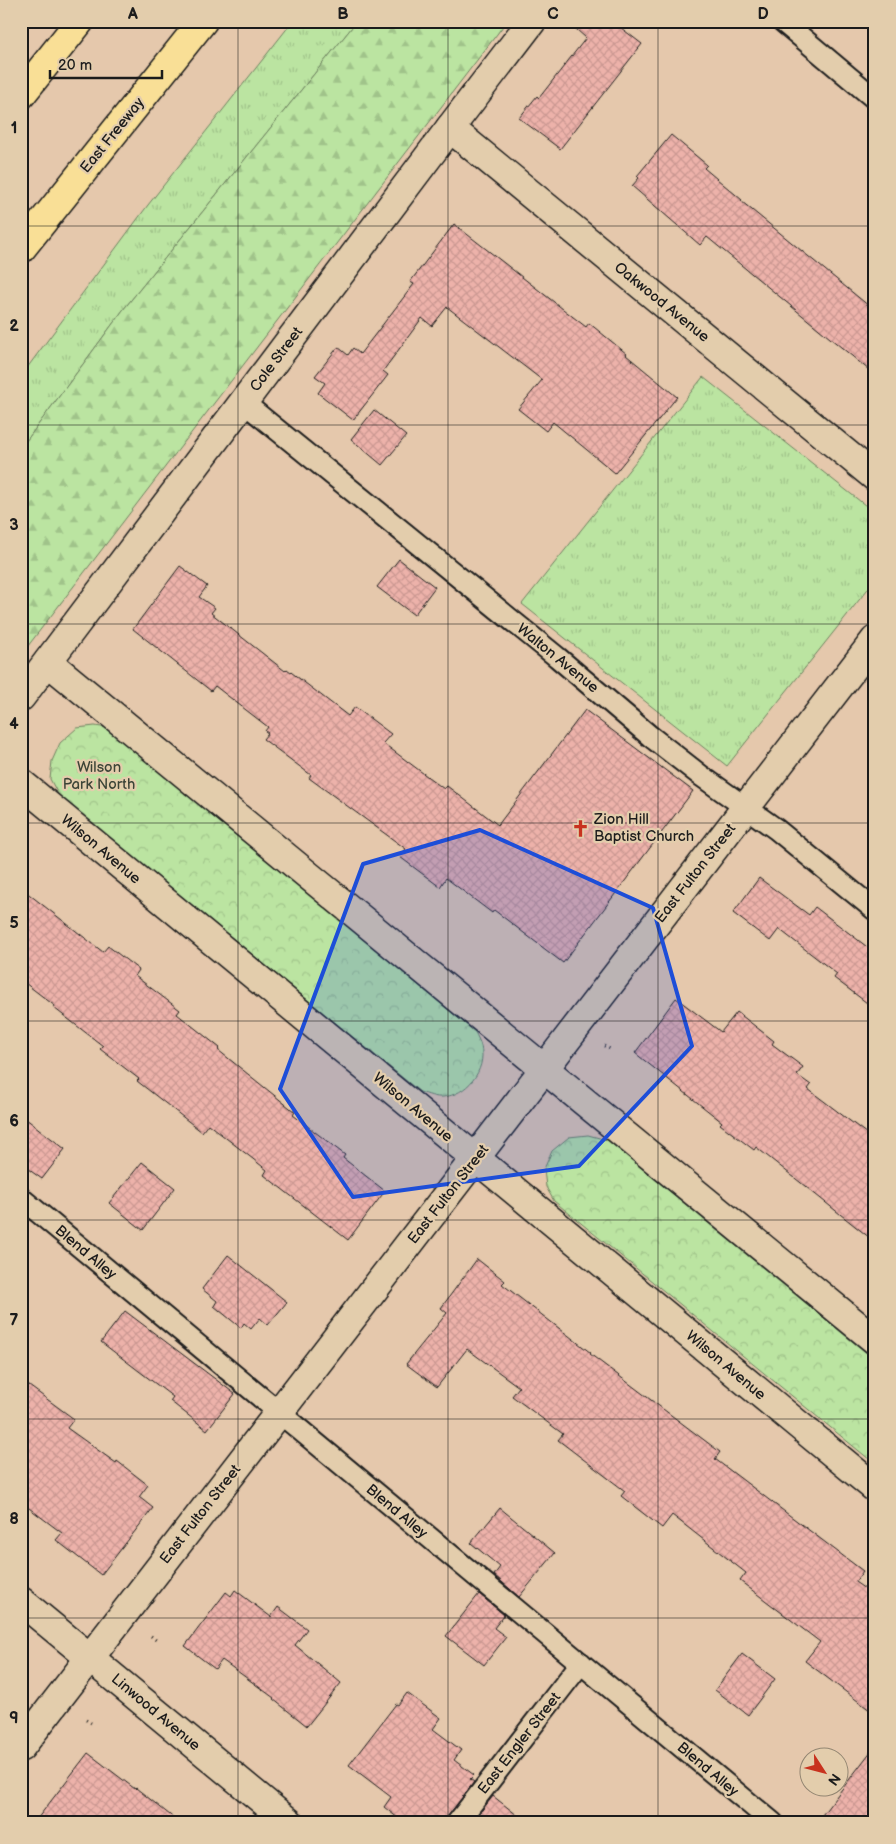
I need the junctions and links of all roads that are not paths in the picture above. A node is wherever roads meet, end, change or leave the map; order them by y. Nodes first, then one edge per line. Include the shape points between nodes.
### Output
1 (80, 21) edge
2 (203, 21) edge
3 (532, 21) edge
4 (782, 21) edge
5 (21, 95) edge
6 (875, 99) edge
7 (450, 128) junction
8 (21, 249) edge
9 (244, 402) junction
10 (875, 477) edge
11 (875, 640) edge
12 (48, 662) junction
13 (21, 697) edge
14 (21, 783) edge
15 (746, 808) junction
16 (875, 910) edge
17 (544, 1067) junction
18 (476, 1158) junction
19 (21, 1198) edge
20 (875, 1340) edge
21 (278, 1412) junction
22 (875, 1488) edge
23 (21, 1601) edge
24 (90, 1657) junction
25 (581, 1663) junction
26 (21, 1747) edge
27 (290, 1823) edge
28 (457, 1823) edge
29 (773, 1823) edge

1 - 5 highway
2 - 8 highway, East Freeway
3 - 7 street, Cole Street
4 - 6 lane
7 - 9 street, Cole Street
7 - 10 street, Oakwood Avenue
9 - 12 street, Cole Street
9 - 15 lane, Walton Avenue via 558,657 650,736
11 - 15 street, East Fulton Street
12 - 13 street, Cole Street
12 - 17 street
14 - 18 street, Wilson Avenue
15 - 16 lane, Walton Avenue
15 - 17 street, East Fulton Street
17 - 18 street, East Fulton Street
17 - 20 street
18 - 21 street, East Fulton Street
18 - 22 street, Wilson Avenue
19 - 21 lane, Blend Alley
21 - 24 street, East Fulton Street
21 - 25 lane, Blend Alley
23 - 24 street, Linwood Avenue
24 - 26 street, East Fulton Street
24 - 27 street, Linwood Avenue
25 - 28 lane, East Engler Street
25 - 29 lane, Blend Alley

